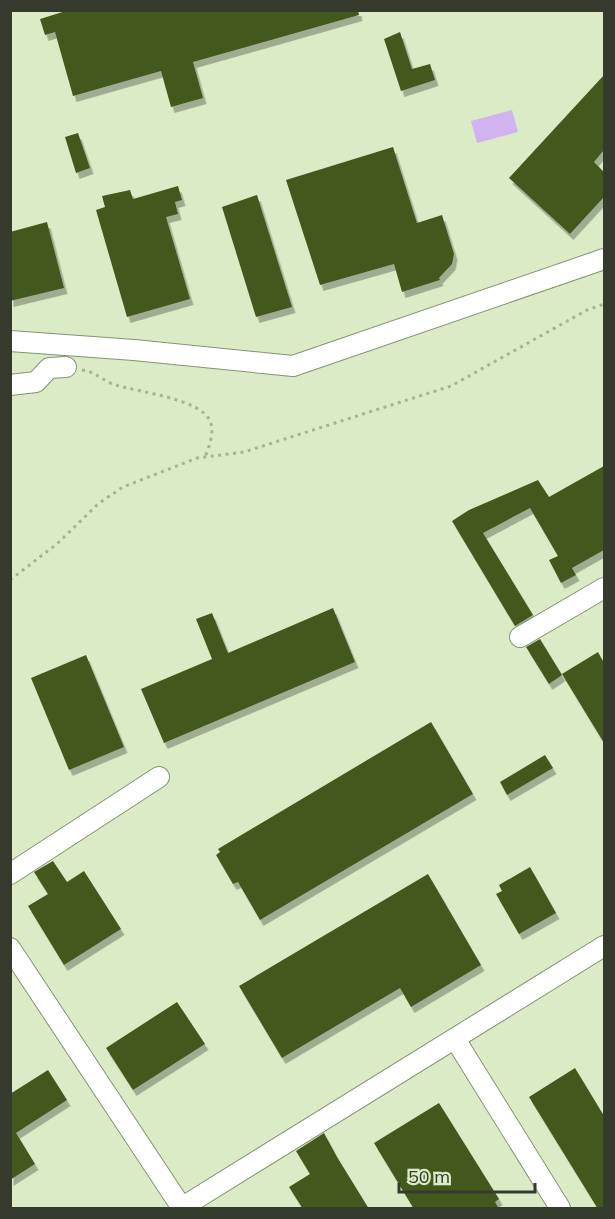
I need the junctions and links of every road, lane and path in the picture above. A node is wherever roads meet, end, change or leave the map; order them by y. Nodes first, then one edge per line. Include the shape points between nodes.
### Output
1 (604, 259) edge
2 (604, 304) edge
3 (10, 341) edge
4 (66, 367) joint
5 (10, 385) edge
6 (205, 457) junction
7 (10, 580) edge
8 (604, 588) edge
9 (520, 637) dead end
10 (159, 777) dead end
11 (10, 874) edge
12 (604, 946) edge
13 (10, 948) edge
14 (455, 1039) junction
15 (181, 1208) edge
16 (560, 1209) edge

1 - 3 street via 293,366
2 - 6 path via 451,386 244,452
4 - 5 street via 49,368 36,382
4 - 6 path via 88,370 112,384 180,400 203,411 211,422 211,442
6 - 7 path via 123,488 98,504 58,543
8 - 9 street
10 - 11 street
12 - 14 street
13 - 15 street
14 - 15 street
14 - 16 street

